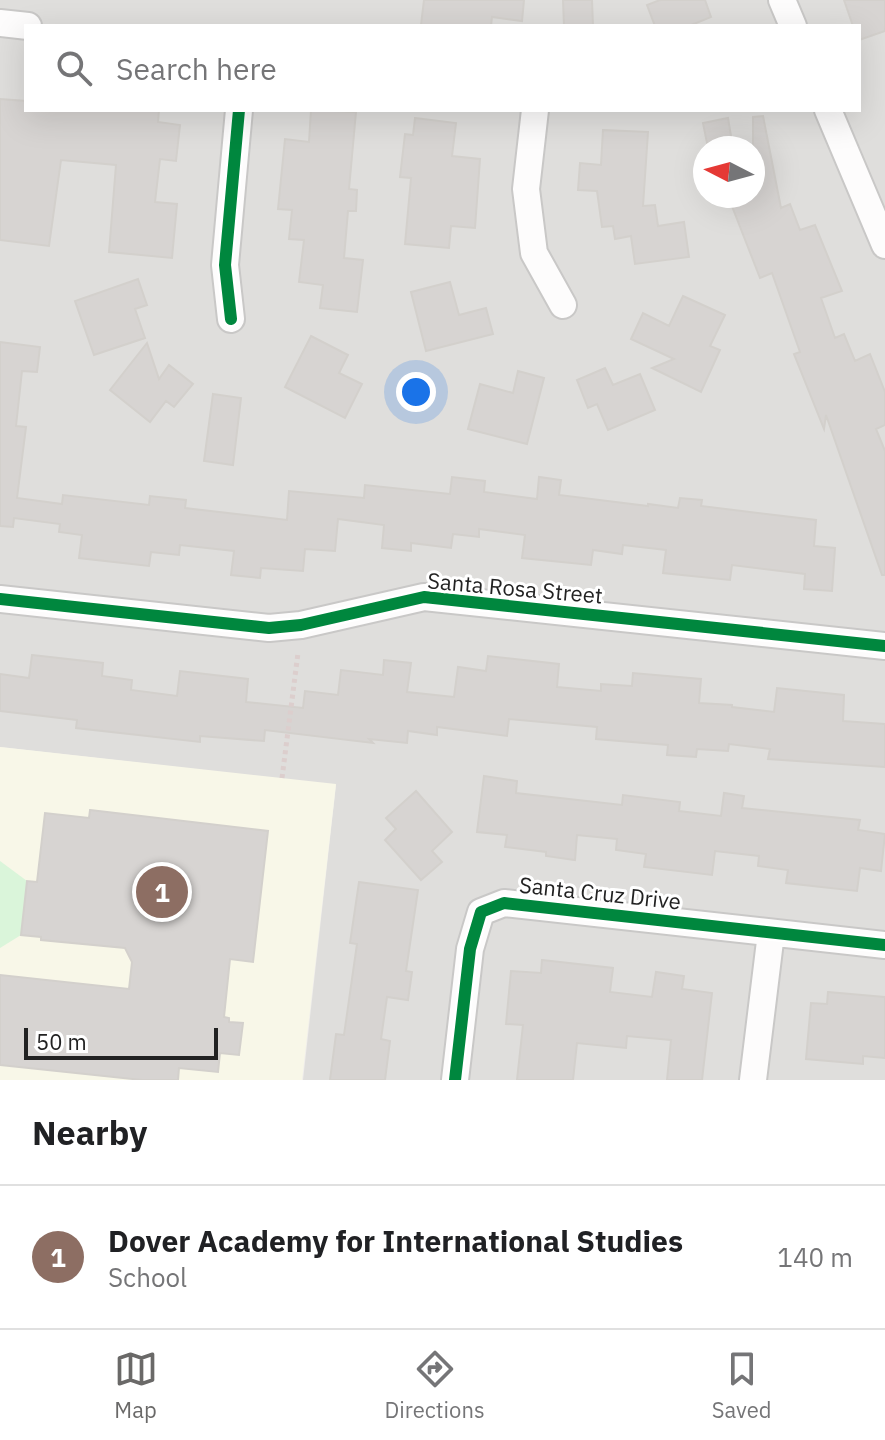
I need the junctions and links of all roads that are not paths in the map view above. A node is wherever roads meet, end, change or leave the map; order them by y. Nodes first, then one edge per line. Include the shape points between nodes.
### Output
1 (782, 0) edge
2 (0, 23) edge
3 (792, 24) edge
4 (24, 26) edge
5 (239, 112) edge
6 (535, 112) edge
7 (829, 112) edge
8 (885, 245) edge
9 (563, 305) dead end
10 (231, 319) dead end
11 (0, 599) edge
12 (885, 646) edge
13 (771, 933) junction
14 (885, 945) edge
15 (455, 1080) edge
16 (753, 1080) edge

1 - 3 street
2 - 4 street
5 - 10 street via 225,265
6 - 9 street via 526,189 534,253
7 - 8 street
11 - 12 street, Santa Rosa Street via 269,628 424,597
13 - 14 street, Santa Cruz Drive
13 - 15 street, Santa Cruz Drive via 537,904 504,903 481,912 470,949
13 - 16 street

